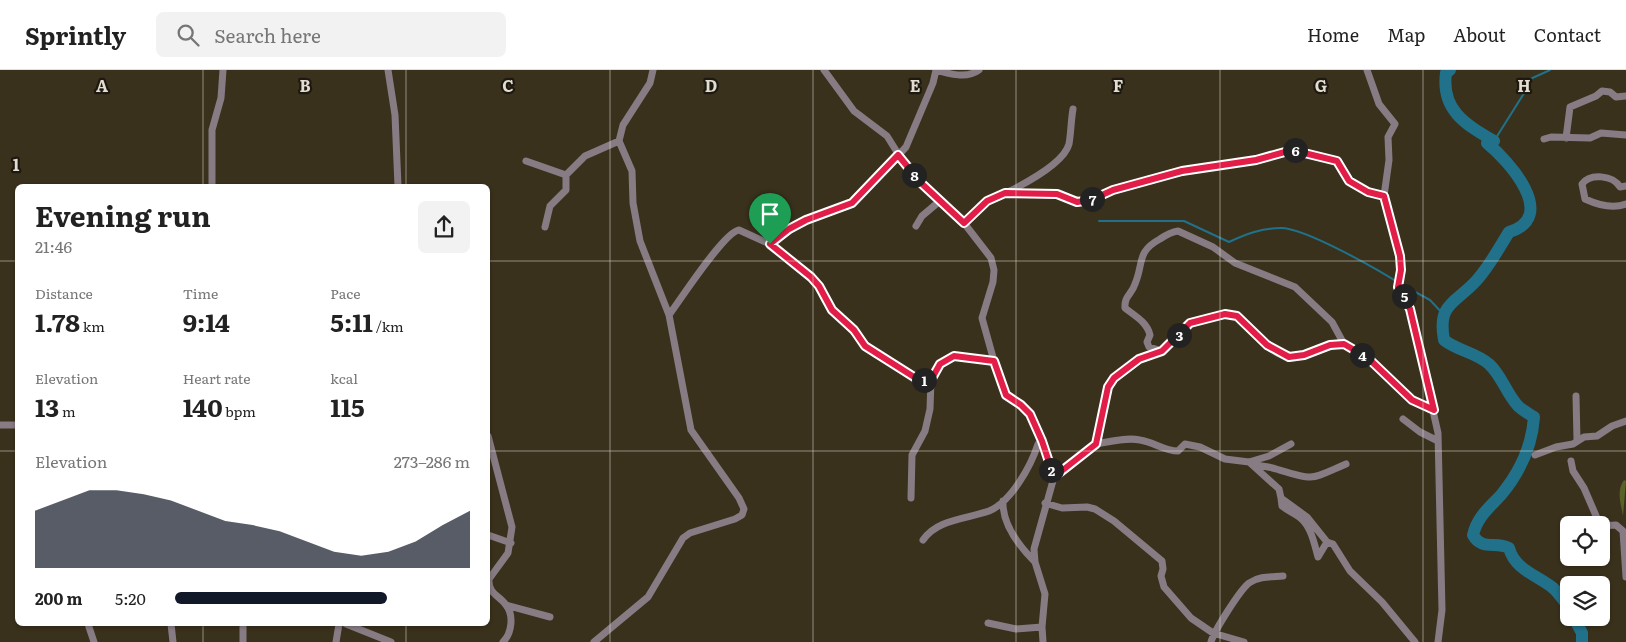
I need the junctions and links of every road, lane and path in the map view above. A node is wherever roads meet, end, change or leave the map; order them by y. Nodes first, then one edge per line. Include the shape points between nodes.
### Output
1 (223, 70) edge
2 (388, 70) edge
3 (653, 70) edge
4 (824, 70) edge
5 (936, 70) edge
6 (978, 70) edge
7 (1367, 70) edge
8 (1626, 96) edge
9 (1073, 109) dead end
10 (1626, 135) edge
11 (1566, 138) junction
12 (1544, 139) dead end
13 (619, 141) junction
14 (898, 155) junction
15 (526, 162) dead end
16 (566, 175) junction
17 (212, 184) edge
18 (398, 184) edge
19 (1626, 186) edge
20 (1005, 193) junction
21 (1384, 196) junction
22 (941, 200) junction
23 (1626, 204) edge
24 (964, 223) junction
25 (916, 226) dead end
26 (545, 227) dead end
27 (770, 244) junction
28 (669, 314) junction
29 (1344, 344) junction
30 (1162, 351) junction
31 (994, 361) junction
32 (931, 380) junction
33 (1576, 396) dead end
34 (1434, 410) junction
35 (1403, 418) dead end
36 (1626, 421) edge
37 (0, 425) edge
38 (15, 425) edge
39 (1438, 440) junction
40 (1577, 440) junction
41 (490, 443) edge
42 (1038, 444) dead end
43 (1096, 444) junction
44 (1291, 444) dead end
45 (1535, 455) dead end
46 (1571, 461) dead end
47 (1249, 462) junction
48 (1346, 464) dead end
49 (1054, 477) junction
50 (911, 498) dead end
51 (1282, 498) junction
52 (1002, 501) junction
53 (1045, 503) junction
54 (1597, 516) edge
55 (1610, 526) edge
56 (490, 536) edge
57 (923, 540) dead end
58 (1326, 542) junction
59 (511, 543) junction
60 (1035, 562) junction
61 (1283, 576) dead end
62 (1626, 577) edge
63 (490, 578) edge
64 (490, 587) edge
65 (506, 605) junction
66 (550, 617) dead end
67 (988, 623) dead end
68 (89, 626) edge
69 (171, 626) edge
70 (243, 626) edge
71 (339, 626) edge
72 (351, 626) edge
73 (1042, 626) junction
74 (1213, 633) junction
75 (94, 642) edge
76 (173, 642) edge
77 (243, 642) edge
78 (336, 642) edge
79 (391, 642) edge
80 (503, 642) edge
81 (594, 642) edge
82 (1043, 642) edge
83 (1211, 642) edge
84 (1244, 642) edge
85 (1415, 642) edge
86 (1438, 642) edge

1 - 17 street via 221,98 212,130
2 - 18 street via 395,115
3 - 13 street via 650,83 623,125
4 - 14 street via 858,115 887,136
5 - 6 street via 957,74
5 - 14 street via 909,139
7 - 21 street via 1379,104 1396,124 1388,137 1389,160
8 - 11 street via 1616,97 1602,91 1570,107
9 - 20 street via 1066,150 1043,172
10 - 11 street via 1600,133 1590,138
11 - 12 street
13 - 16 street via 585,156
13 - 28 street via 632,171 633,203 640,241
14 - 22 street via 920,182
14 - 27 street via 852,203 806,220
15 - 16 street
16 - 26 street via 566,190 550,206
19 - 23 street via 1620,187 1604,176 1582,184 1585,199 1609,206
20 - 21 street via 1057,194 1077,202 1091,200 1113,190 1182,171 1256,160 1296,150 1337,161 1349,181 1368,192
20 - 24 street via 987,201
21 - 34 street via 1400,256 1398,287 1410,309
22 - 24 street
22 - 25 street via 922,216
24 - 31 street via 991,258 994,270 982,318
27 - 28 street via 746,231 732,232
27 - 32 street via 811,277 832,310 854,330 865,346 914,377
28 - 81 street via 691,430 740,498 744,510 735,519 683,538 648,597
29 - 30 street via 1289,357 1271,348 1237,316 1225,314 1190,323
29 - 30 street via 1332,322 1296,288 1235,263 1213,247 1178,231 1144,251 1135,286 1124,303 1125,308 1149,330 1146,342 1149,347
29 - 34 street via 1368,358 1412,400
30 - 43 street via 1139,359 1111,382
31 - 32 street via 954,356 940,364
31 - 49 street via 1006,395 1030,414
32 - 50 street via 925,431 912,455
33 - 40 street
34 - 39 street
35 - 39 street via 1420,432
36 - 40 street via 1597,436
37 - 38 street
39 - 86 street via 1442,610
40 - 45 street
41 - 59 street via 511,518
42 - 52 street via 1034,458
43 - 47 street via 1137,439 1178,451 1185,444 1225,459
43 - 49 street
44 - 47 street
46 - 54 street via 1573,472
47 - 48 street via 1300,478 1312,478
47 - 51 street via 1279,489
49 - 53 street
51 - 58 street via 1307,517
51 - 58 street via 1282,506 1297,515 1307,528 1318,557
52 - 57 street via 991,510 954,520 927,534
52 - 60 street via 1008,525
53 - 60 street via 1036,536
53 - 74 street via 1062,508 1095,509 1137,539 1162,560 1164,569 1161,576 1167,590 1196,623
55 - 62 street via 1619,526 1624,534
56 - 59 street
58 - 85 street via 1332,544 1358,581 1382,602
59 - 63 street via 508,553
60 - 73 street via 1045,594
61 - 74 street via 1259,578 1249,583
64 - 65 street
65 - 66 street
65 - 80 street via 511,620
67 - 73 street via 1016,629
68 - 75 street
69 - 76 street
70 - 77 street
71 - 78 street
72 - 79 street
73 - 82 street
74 - 83 street
74 - 84 street

